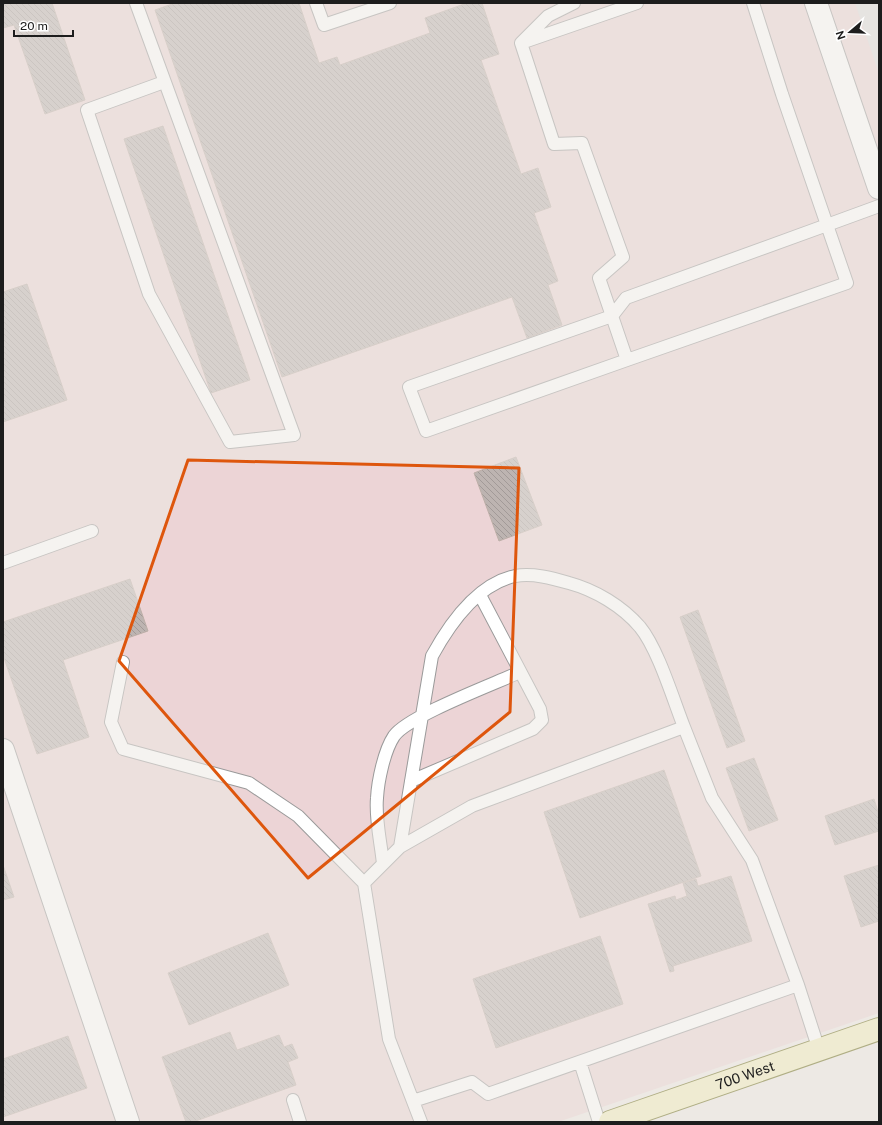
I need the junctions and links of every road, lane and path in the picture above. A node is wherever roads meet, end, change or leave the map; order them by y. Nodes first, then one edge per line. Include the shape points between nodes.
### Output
1 (136, 3) edge
2 (316, 3) edge
3 (390, 3) edge
4 (574, 3) edge
5 (637, 3) edge
6 (753, 3) edge
7 (816, 3) edge
8 (521, 43) junction
9 (164, 82) junction
10 (879, 188) edge
11 (879, 206) edge
12 (827, 225) junction
13 (612, 316) junction
14 (626, 360) junction
15 (92, 531) dead end
16 (3, 563) edge
17 (480, 595) junction
18 (123, 662) dead end
19 (520, 672) junction
20 (422, 716) junction
21 (684, 727) junction
22 (3, 750) edge
23 (411, 781) junction
24 (9, 787) edge
25 (400, 847) junction
26 (383, 864) junction
27 (364, 883) junction
28 (798, 985) junction
29 (879, 1029) edge
30 (819, 1050) junction
31 (580, 1062) junction
32 (293, 1100) dead end
33 (413, 1101) junction
34 (128, 1122) edge
35 (300, 1122) edge
36 (421, 1122) edge
37 (599, 1122) edge
38 (610, 1122) edge

1 - 9 lane
2 - 3 lane via 324,24
4 - 8 lane via 548,16
5 - 8 lane
6 - 12 lane
7 - 10 street
8 - 13 lane via 554,144 582,143 623,257 599,278
9 - 9 lane via 87,110 149,294 230,442 294,435
11 - 12 lane
12 - 13 lane via 626,298
12 - 14 lane via 847,283
13 - 14 lane
13 - 14 lane via 409,387 426,430
15 - 16 lane
17 - 19 lane
17 - 20 lane via 445,633 432,656
17 - 21 lane via 515,576 539,576 584,587 610,601 641,628 654,650
18 - 27 lane via 111,722 123,749 249,783 298,816
19 - 20 lane
19 - 23 lane via 540,709 542,720 533,729
20 - 23 lane
20 - 26 lane via 403,727 393,737 380,772 377,799
21 - 25 lane via 472,806
21 - 28 lane via 712,798 752,860
22 - 24 street
23 - 25 lane
24 - 34 street
25 - 26 lane
26 - 27 lane
27 - 33 lane via 389,1039
28 - 30 lane
28 - 31 lane
29 - 30 street, 700 West
30 - 38 street, 700 West
31 - 33 lane via 488,1094 472,1082
31 - 37 lane
32 - 35 lane
33 - 36 lane

